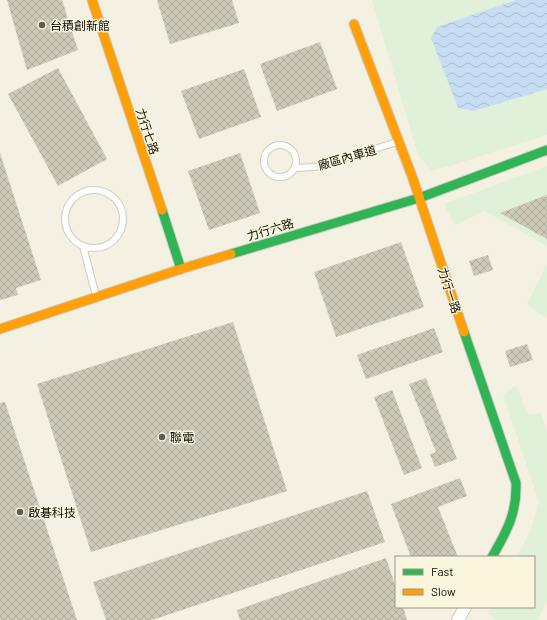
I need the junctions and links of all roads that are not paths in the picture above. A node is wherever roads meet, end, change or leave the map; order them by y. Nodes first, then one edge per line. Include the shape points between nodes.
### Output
1 (92, 0) edge
2 (354, 24) dead end
3 (398, 142) junction
4 (547, 150) edge
5 (295, 168) junction
6 (419, 198) junction
7 (83, 246) junction
8 (181, 269) junction
9 (97, 297) junction
10 (0, 330) edge
11 (493, 556) edge
12 (464, 608) edge
13 (458, 620) edge

1 - 8 street, 力行七路
2 - 3 street, 力行一路
3 - 5 lane, 廠區內車道 via 315,167
3 - 6 street, 力行一路
4 - 6 street, 力行六路
5 - 5 lane, 廠區內車道 via 287,176 279,178 271,174 264,164 266,151 282,144 290,147 297,162
6 - 8 street, 力行六路
6 - 11 street, 力行一路 via 516,483 517,498 513,520
7 - 7 lane via 74,241 68,233 65,223 68,204 84,191 103,191 111,195 120,206 124,220 122,229 110,244 97,248
7 - 9 lane
8 - 9 street, 力行六路
9 - 10 street, 力行六路
12 - 13 street

